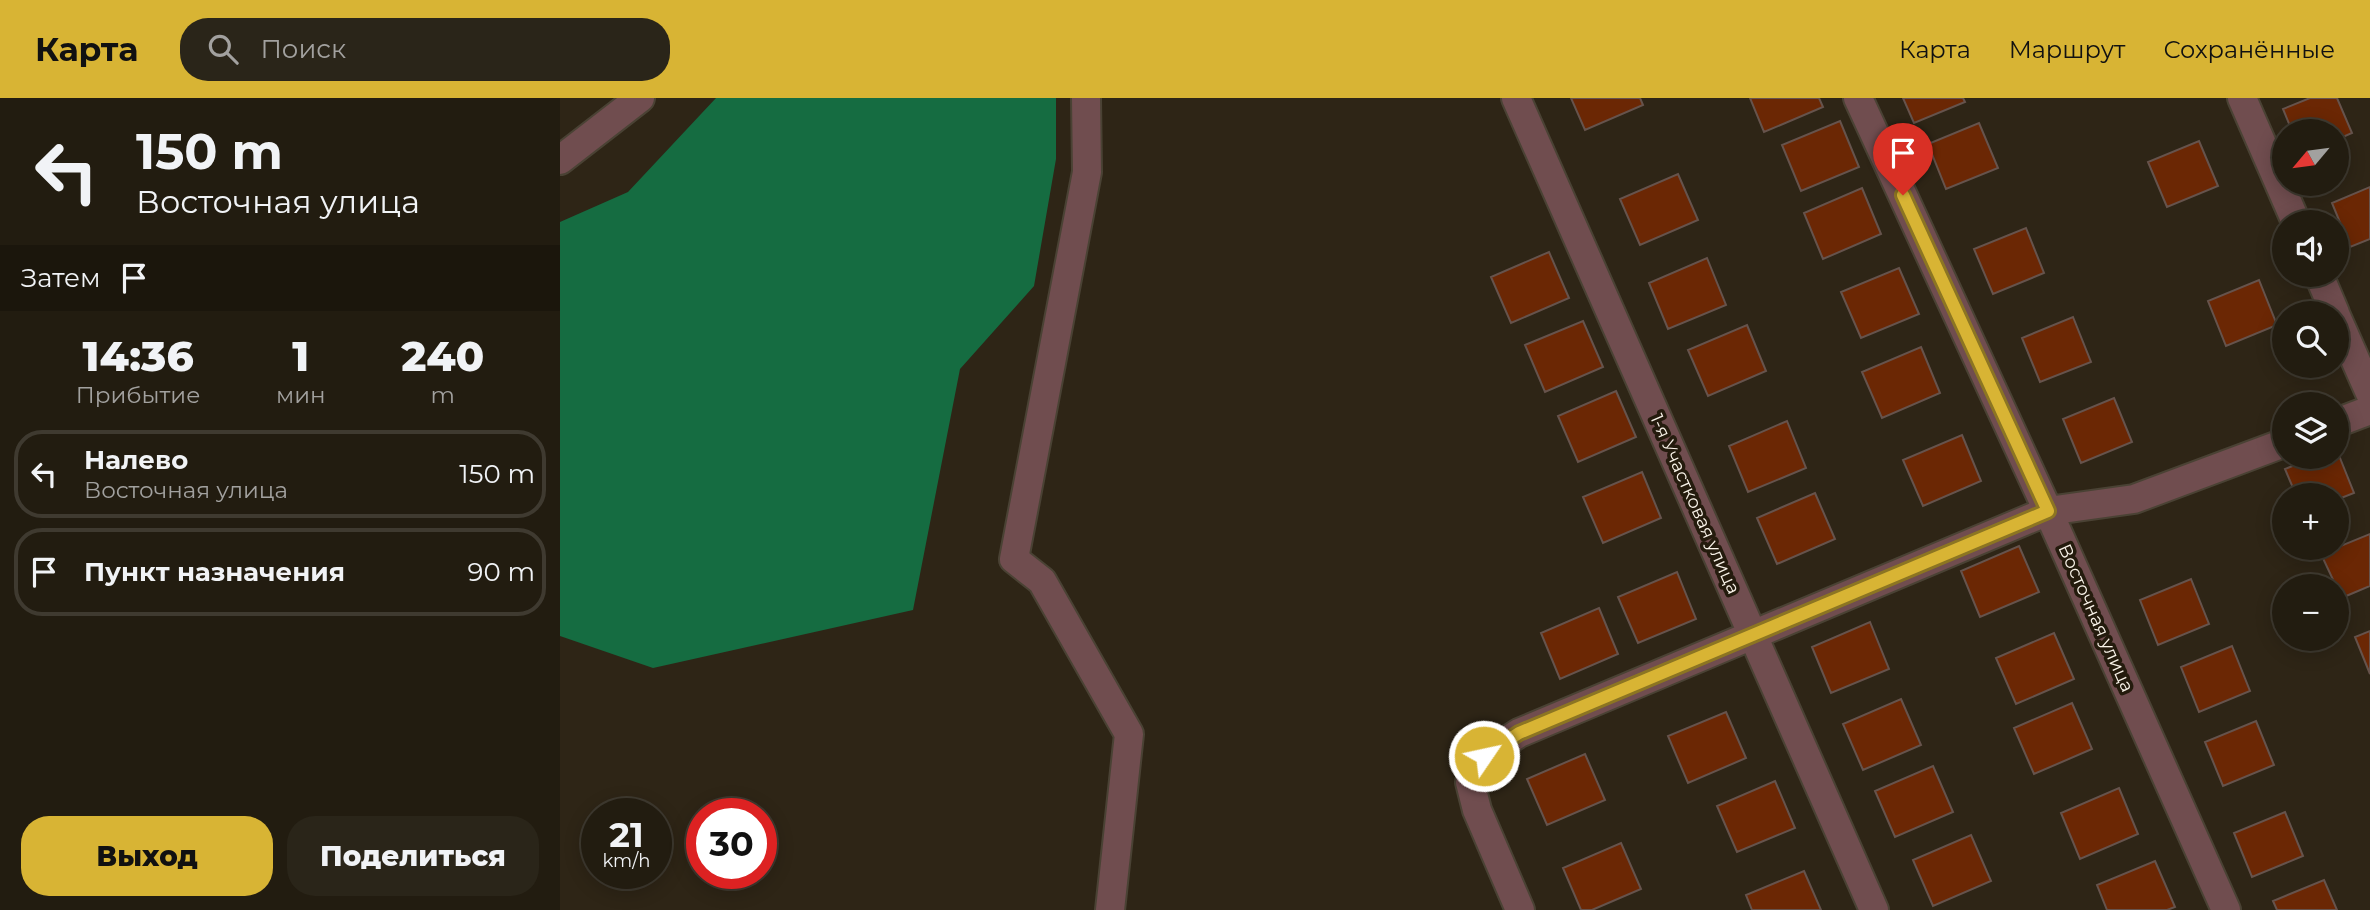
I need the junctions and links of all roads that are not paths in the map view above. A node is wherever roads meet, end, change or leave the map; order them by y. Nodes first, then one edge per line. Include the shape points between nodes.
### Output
1 (640, 98) edge
2 (1086, 98) edge
3 (1516, 98) edge
4 (1858, 98) edge
5 (2242, 98) edge
6 (560, 160) edge
7 (2291, 210) edge
8 (2349, 344) edge
9 (2370, 393) edge
10 (2370, 410) edge
11 (2349, 418) edge
12 (2272, 447) edge
13 (2048, 511) junction
14 (1754, 636) junction
15 (1110, 910) edge
16 (1520, 910) edge
17 (1874, 910) edge
18 (2226, 910) edge

1 - 6 street
2 - 15 street via 1087,172 1014,559 1042,581 1129,734
3 - 14 street, 1-я Участковая улица
4 - 13 street, Восточная улица
5 - 7 street
8 - 9 street
10 - 11 street
12 - 13 street via 2134,499
13 - 14 street
13 - 18 street, Восточная улица
14 - 16 street via 1519,733 1484,756 1470,782 1474,801
14 - 17 street, 1-я Участковая улица

